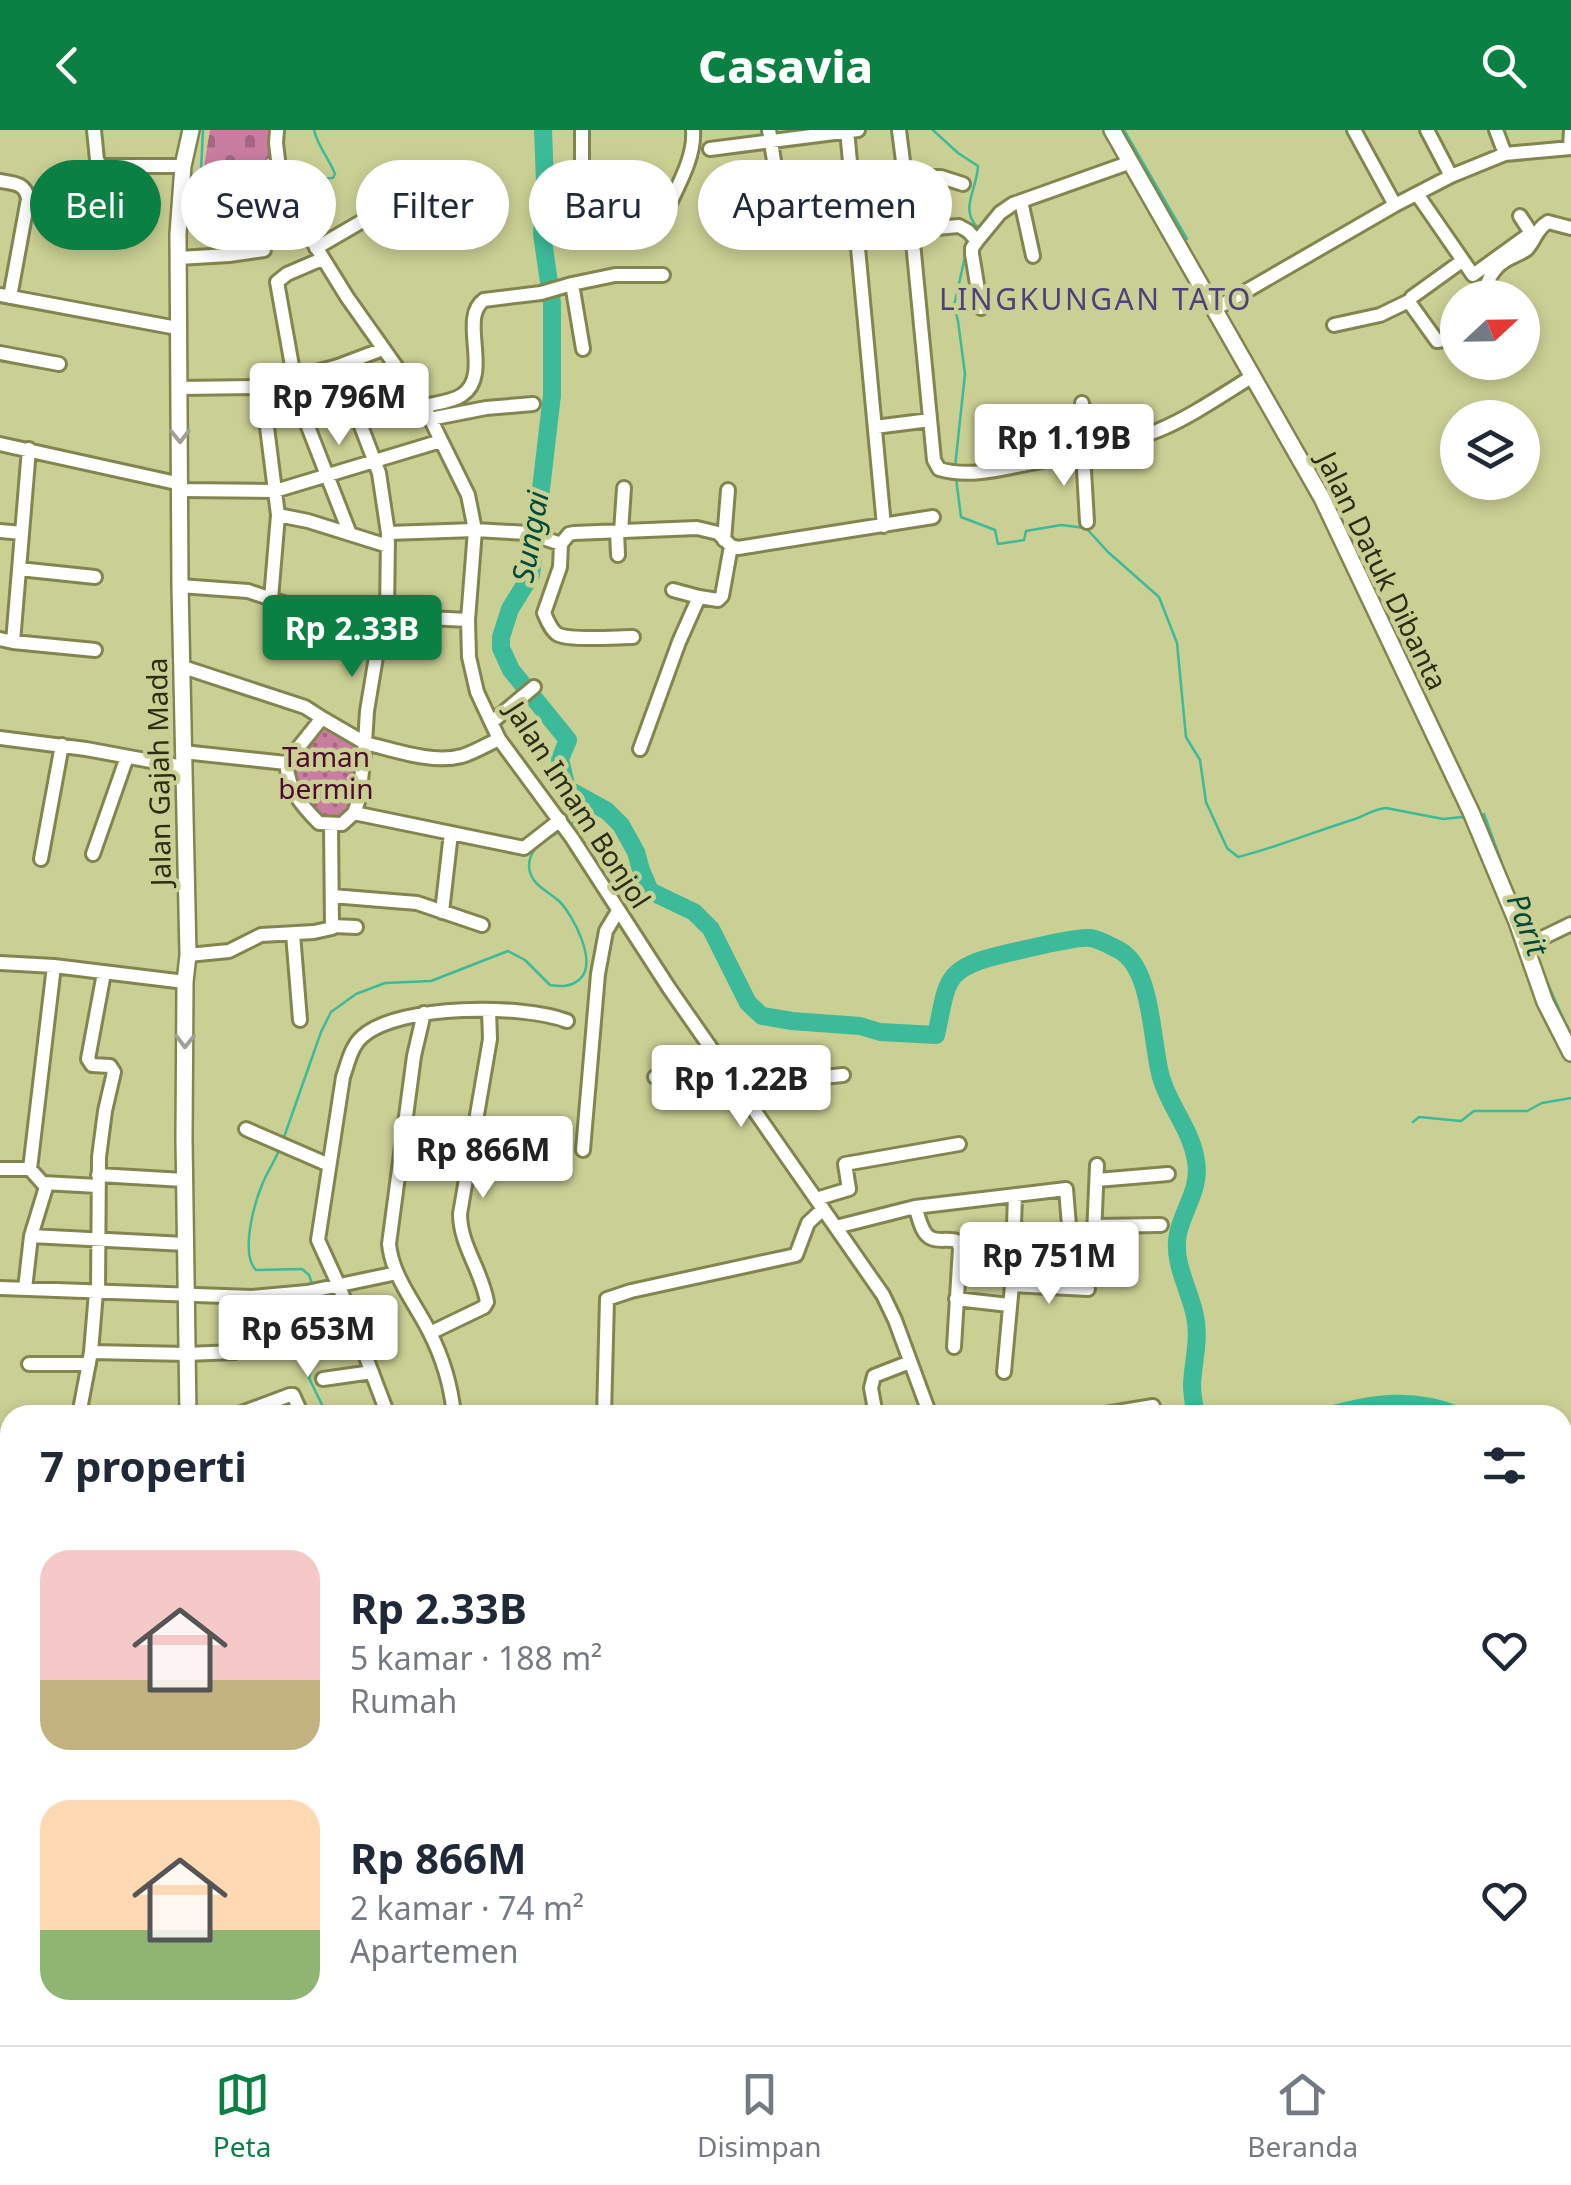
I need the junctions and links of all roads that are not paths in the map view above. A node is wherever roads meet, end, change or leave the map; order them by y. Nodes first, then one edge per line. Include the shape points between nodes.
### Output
1 (94, 130) edge
2 (191, 130) edge
3 (276, 130) edge
4 (582, 130) edge
5 (693, 130) edge
6 (858, 130) edge
7 (900, 130) edge
8 (1112, 130) edge
9 (1354, 130) edge
10 (1427, 130) edge
11 (1496, 130) edge
12 (1571, 130) edge
13 (847, 131) edge
14 (770, 135) edge
15 (1571, 148) edge
16 (710, 149) dead end
17 (1505, 154) junction
18 (184, 160) edge
19 (582, 160) edge
20 (774, 160) edge
21 (850, 160) edge
22 (904, 160) edge
23 (1131, 162) junction
24 (181, 166) edge
25 (1451, 176) junction
26 (0, 181) edge
27 (952, 181) edge
28 (181, 182) edge
29 (963, 184) dead end
30 (678, 186) edge
31 (1417, 194) junction
32 (1021, 201) junction
33 (1395, 205) junction
34 (1520, 216) dead end
35 (952, 227) edge
36 (1571, 228) edge
37 (356, 229) edge
38 (976, 241) junction
39 (264, 250) dead end
40 (859, 250) edge
41 (914, 250) edge
42 (319, 254) junction
43 (1034, 256) dead end
44 (178, 258) junction
45 (1462, 261) junction
46 (663, 275) dead end
47 (1488, 280) edge
48 (565, 286) junction
49 (5, 296) edge
50 (1410, 301) junction
51 (981, 308) dead end
52 (1215, 308) junction
53 (1334, 325) dead end
54 (178, 328) junction
55 (1440, 340) edge
56 (383, 349) junction
57 (583, 349) dead end
58 (0, 354) edge
59 (59, 364) dead end
60 (338, 366) junction
61 (1253, 376) junction
62 (292, 377) junction
63 (262, 387) junction
64 (179, 388) junction
65 (533, 404) dead end
66 (1082, 404) dead end
67 (427, 412) junction
68 (930, 420) junction
69 (875, 427) junction
70 (441, 441) junction
71 (0, 444) edge
72 (29, 449) junction
73 (1087, 452) junction
74 (375, 459) junction
75 (327, 475) junction
76 (181, 487) junction
77 (624, 488) dead end
78 (728, 490) dead end
79 (275, 491) junction
80 (278, 514) junction
81 (933, 517) dead end
82 (1088, 522) dead end
83 (884, 526) junction
84 (475, 530) junction
85 (0, 531) edge
86 (22, 532) junction
87 (619, 532) junction
88 (350, 534) junction
89 (388, 540) junction
90 (728, 543) junction
91 (561, 544) junction
92 (618, 555) dead end
93 (19, 569) junction
94 (95, 577) dead end
95 (180, 586) junction
96 (672, 590) dead end
97 (699, 596) junction
98 (271, 599) junction
99 (385, 619) junction
100 (468, 620) junction
101 (632, 637) dead end
102 (7, 641) edge
103 (95, 650) dead end
104 (183, 667) junction
105 (529, 692) dead end
106 (322, 718) junction
107 (492, 722) junction
108 (0, 738) edge
109 (500, 739) junction
110 (365, 743) junction
111 (62, 745) junction
112 (640, 749) dead end
113 (127, 756) junction
114 (183, 760) junction
115 (286, 763) junction
116 (354, 813) junction
117 (331, 825) junction
118 (564, 827) junction
119 (452, 833) junction
120 (93, 854) dead end
121 (41, 859) dead end
122 (332, 896) junction
123 (618, 911) junction
124 (442, 912) junction
125 (1571, 924) edge
126 (482, 925) dead end
127 (332, 926) junction
128 (356, 928) dead end
129 (293, 934) junction
130 (1524, 944) junction
131 (188, 955) junction
132 (0, 962) edge
133 (54, 966) junction
134 (104, 972) junction
135 (185, 982) junction
136 (489, 1011) junction
137 (424, 1013) junction
138 (300, 1020) dead end
139 (567, 1021) dead end
140 (708, 1045) junction
141 (1571, 1053) edge
142 (843, 1076) dead end
143 (655, 1077) dead end
144 (748, 1101) junction
145 (246, 1129) dead end
146 (959, 1144) dead end
147 (584, 1150) dead end
148 (330, 1165) junction
149 (1097, 1165) dead end
150 (0, 1169) edge
151 (30, 1169) junction
152 (1168, 1174) dead end
153 (98, 1180) junction
154 (184, 1180) junction
155 (1097, 1180) junction
156 (43, 1183) junction
157 (1015, 1195) junction
158 (820, 1204) junction
159 (915, 1207) junction
160 (1161, 1225) dead end
161 (1095, 1226) junction
162 (836, 1227) junction
163 (31, 1236) junction
164 (1070, 1238) junction
165 (97, 1239) junction
166 (185, 1244) junction
167 (397, 1274) junction
168 (1012, 1285) junction
169 (339, 1286) junction
170 (1062, 1286) junction
171 (0, 1288) edge
172 (25, 1288) junction
173 (1088, 1289) dead end
174 (97, 1292) junction
175 (186, 1296) junction
176 (238, 1297) junction
177 (956, 1299) junction
178 (1010, 1305) junction
179 (430, 1332) junction
180 (954, 1347) dead end
181 (187, 1354) junction
182 (90, 1358) junction
183 (910, 1362) junction
184 (29, 1364) dead end
185 (372, 1372) junction
186 (1004, 1372) dead end
187 (323, 1379) dead end
188 (80, 1405) edge
189 (188, 1405) edge
190 (263, 1405) edge
191 (298, 1405) edge
192 (384, 1405) edge
193 (452, 1405) edge
194 (604, 1405) edge
195 (874, 1405) edge
196 (926, 1405) edge

1 - 24 street via 101,166
2 - 18 main road, Jalan Gajah Mada
3 - 42 street, Jalan Imam Bonjol via 285,184
4 - 19 street
5 - 30 street
6 - 13 street
7 - 22 street
8 - 23 main road, Jalan Datuk Dibanta
9 - 33 street
10 - 25 street
11 - 17 street
12 - 15 street
13 - 14 street
13 - 21 street
14 - 16 street
14 - 20 street
15 - 17 street
17 - 25 street
23 - 32 street
23 - 52 main road, Jalan Datuk Dibanta
25 - 31 street
26 - 49 street via 23,186 28,195
27 - 29 street
28 - 44 main road, Jalan Gajah Mada
31 - 33 street
31 - 45 street
32 - 38 street
32 - 43 street
33 - 52 street
34 - 45 street via 1531,233 1473,275
35 - 38 street
36 - 47 street via 1541,226 1526,249
37 - 42 street
38 - 51 street
39 - 44 street
40 - 69 street
41 - 68 street
42 - 56 street, Jalan Imam Bonjol
42 - 62 street via 278,282
44 - 54 main road, Jalan Gajah Mada
45 - 50 street
46 - 48 street via 614,275
48 - 57 street
48 - 67 street via 477,304 470,389
49 - 54 street
50 - 53 street
50 - 55 street
52 - 61 main road, Jalan Datuk Dibanta
54 - 64 main road, Jalan Gajah Mada
56 - 60 street
56 - 67 street, Jalan Imam Bonjol
58 - 59 street
60 - 62 street
60 - 74 street
61 - 73 street via 1177,422
61 - 130 main road, Jalan Datuk Dibanta via 1350,556 1477,825
62 - 63 street
62 - 75 street
63 - 64 street
63 - 79 street
64 -> 76 main road, Jalan Gajah Mada
65 - 67 street
66 - 73 street
67 - 70 street, Jalan Imam Bonjol
68 - 69 street
68 - 73 street via 934,460 946,471 990,471
69 - 83 street
70 - 74 street
70 - 84 street, Jalan Imam Bonjol via 468,495
71 - 72 street
72 - 76 street
72 - 86 street
73 - 82 street
74 - 75 street
74 - 89 street
75 - 79 street
75 - 88 street
76 - 79 street
76 - 95 main road, Jalan Gajah Mada
77 - 87 street
78 - 90 street
79 - 80 street
80 - 88 street
80 - 98 street
81 - 83 street
83 - 90 street via 738,548
84 - 89 street
84 - 91 street
84 - 100 street, Jalan Imam Bonjol
85 - 86 street
86 - 93 street
87 - 90 street via 697,528
87 - 91 street via 569,534
87 - 92 street
88 - 89 street
89 - 99 street
90 - 97 street via 722,596
91 - 101 street via 544,613 554,631
93 - 94 street
93 - 102 street
95 - 98 street via 238,589
95 - 104 main road, Jalan Gajah Mada
96 - 97 street
97 - 112 street
98 - 99 street via 354,627
99 - 100 street
99 - 110 street
100 - 107 street, Jalan Imam Bonjol via 475,686
102 - 103 street
104 - 106 street
104 - 114 main road, Jalan Gajah Mada
105 - 107 street
106 - 110 street
106 - 115 street
107 - 109 street, Jalan Imam Bonjol
108 - 111 street
109 - 110 street via 446,758
109 - 118 street, Jalan Imam Bonjol
110 - 116 street
111 - 113 street
111 - 121 street
113 - 114 street
113 - 120 street
114 - 115 street
114 - 131 main road, Jalan Gajah Mada
115 - 117 street via 296,799
116 - 117 street
116 - 119 street
117 - 122 street
118 - 119 street via 524,848
118 - 123 street, Jalan Imam Bonjol
119 - 124 street
122 - 124 street via 417,903
122 - 127 street
123 - 140 street, Jalan Imam Bonjol
123 - 147 street via 606,932 598,974
124 - 126 street
125 - 130 street
127 - 128 street
127 - 129 street
129 - 131 street via 262,934 229,951
129 - 138 street
130 - 141 main road, Jalan Datuk Dibanta
131 - 135 main road, Jalan Gajah Mada
132 - 133 street
133 - 134 street
133 - 151 street
134 - 135 street
134 - 153 street via 88,1059 114,1072
135 -> 154 main road, Jalan Gajah Mada
136 - 137 street
136 - 139 street
136 - 179 street via 460,1214 487,1302
137 - 148 street via 375,1029 354,1047
137 - 167 street via 389,1236
140 - 143 street via 691,1074
140 - 144 street, Jalan Imam Bonjol
142 - 144 street via 812,1078
144 - 158 street, Jalan Imam Bonjol
145 - 148 street
146 - 158 street via 845,1164 849,1189
148 - 169 street via 318,1240
149 - 155 street
150 - 151 street
151 - 156 street
152 - 155 street
153 - 154 street
153 - 156 street
153 - 165 street
154 - 166 main road, Jalan Gajah Mada
155 - 161 street
156 - 163 street
157 - 159 street
157 - 164 street via 1066,1190
157 - 168 street
158 - 162 street, Jalan Imam Bonjol
158 - 194 street via 796,1255 607,1299
159 - 162 street
159 - 177 street via 926,1236 959,1244
160 - 161 street
161 - 164 street via 1091,1238
162 - 183 street, Jalan Imam Bonjol via 883,1295
163 - 165 street
163 - 172 street
164 - 170 street
165 - 166 street
165 - 174 street
166 - 175 main road, Jalan Gajah Mada
167 - 169 street
167 - 179 street
168 - 170 street
168 - 178 street
169 - 176 street
169 - 185 street
170 - 173 street
171 - 172 street
172 - 174 street
174 - 175 street
174 - 182 street
175 - 176 street
175 - 181 main road, Jalan Gajah Mada
176 - 181 street via 236,1351
177 - 178 street
177 - 180 street
178 - 186 street
179 - 193 street
181 - 182 street
181 - 189 main road, Jalan Gajah Mada
182 - 184 street
182 - 188 street
183 - 195 street via 874,1376
183 - 196 street, Jalan Imam Bonjol
185 - 187 street
185 - 192 street
190 - 191 street via 293,1395

